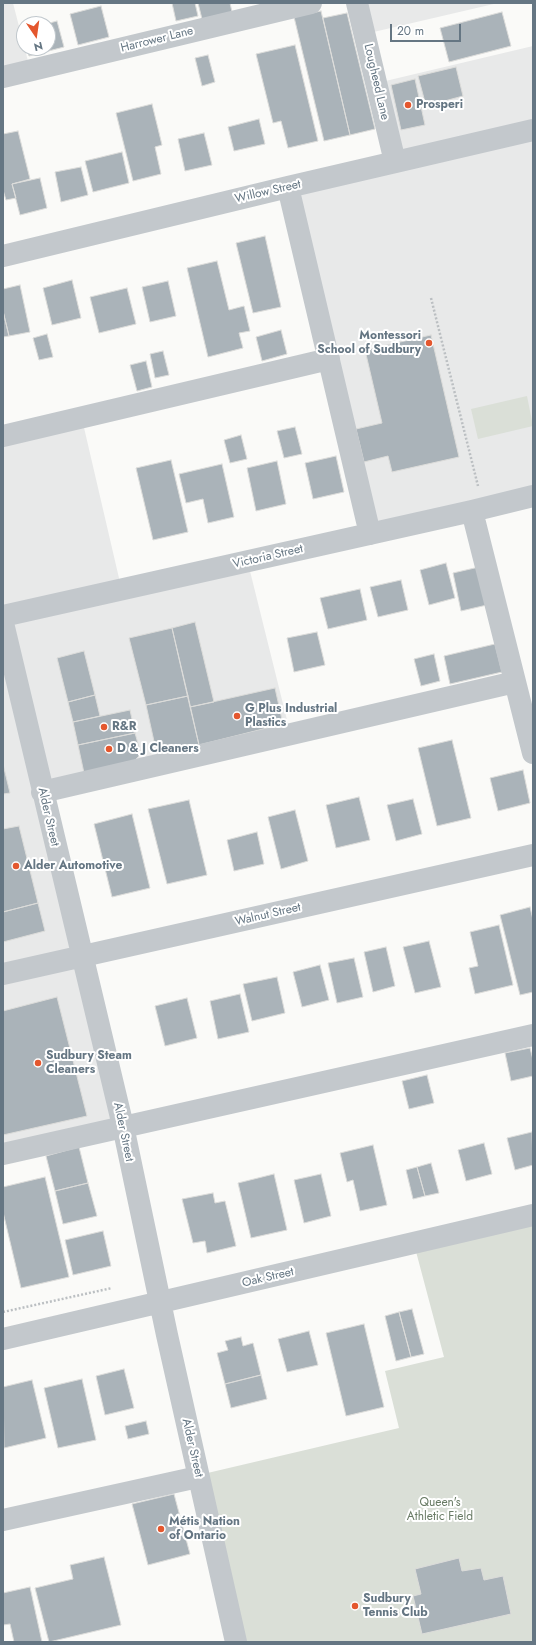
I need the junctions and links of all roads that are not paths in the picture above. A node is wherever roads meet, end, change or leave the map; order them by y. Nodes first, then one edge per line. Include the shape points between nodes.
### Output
1 (311, 3) edge
2 (357, 3) edge
3 (3, 77) edge
4 (533, 130) edge
5 (395, 162) junction
6 (288, 187) junction
7 (3, 256) edge
8 (328, 359) junction
9 (3, 436) edge
10 (533, 496) edge
11 (472, 511) junction
12 (370, 534) junction
13 (3, 616) edge
14 (3, 623) edge
15 (515, 682) junction
16 (533, 753) edge
17 (42, 792) junction
18 (533, 855) edge
19 (81, 957) junction
20 (3, 974) edge
21 (533, 1035) edge
22 (123, 1126) junction
23 (3, 1154) edge
24 (533, 1215) edge
25 (160, 1303) junction
26 (3, 1339) edge
27 (198, 1478) junction
28 (3, 1520) edge
29 (233, 1641) edge

1 - 3 street, Harrower Lane
2 - 5 street, Lougheed Lane
4 - 5 street, Willow Street
5 - 6 street, Willow Street
6 - 7 street, Willow Street
6 - 8 street
8 - 9 street
8 - 12 street
10 - 11 street, Victoria Street
11 - 12 street, Victoria Street
11 - 15 street
12 - 13 street, Victoria Street
14 - 17 street, Alder Street
15 - 16 street
15 - 17 street
17 - 19 street, Alder Street
18 - 19 street, Walnut Street
19 - 20 street, Walnut Street
19 - 22 street, Alder Street
21 - 22 street
22 - 23 street
22 - 25 street, Alder Street
24 - 25 street, Oak Street
25 - 26 street, Oak Street
25 - 27 street, Alder Street
27 - 28 street
27 - 29 street, Alder Street

